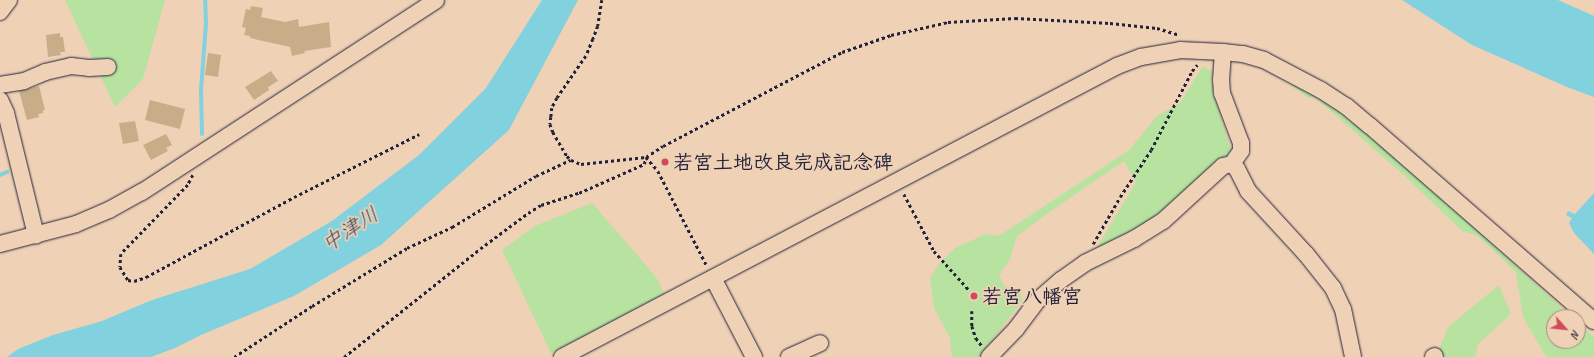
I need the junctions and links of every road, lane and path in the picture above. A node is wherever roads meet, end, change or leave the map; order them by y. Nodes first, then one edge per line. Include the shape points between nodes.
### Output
1 (9, 0) edge
2 (436, 0) edge
3 (602, 0) edge
4 (0, 12) edge
5 (1184, 36) dead end
6 (1216, 51) junction
7 (108, 67) dead end
8 (0, 85) edge
9 (0, 100) edge
10 (419, 134) dead end
11 (646, 157) junction
12 (571, 160) junction
13 (189, 161) junction
14 (1232, 164) junction
15 (898, 181) junction
16 (36, 235) junction
17 (0, 244) edge
18 (1085, 263) junction
19 (713, 278) junction
20 (969, 290) dead end
21 (972, 311) dead end
22 (1594, 322) edge
23 (820, 342) dead end
24 (234, 357) edge
25 (344, 357) edge
26 (562, 357) edge
27 (754, 357) edge
28 (789, 357) edge
29 (990, 357) edge
30 (1353, 357) edge

1 - 4 street
2 - 13 street
3 - 12 path via 598,26 586,56 552,108 550,124
5 - 11 path via 1157,28 1110,23 1014,18 948,22 898,33 842,52
6 - 14 street via 1222,93 1240,143 1241,151
6 - 15 street via 1180,50 1160,53 1117,66
6 - 18 path via 1192,71 1151,150 1120,196 1085,258
6 - 22 street via 1264,60 1346,106
7 - 8 street via 71,66 45,72 24,81
9 - 16 street via 6,113
10 - 13 path via 294,197 146,277 128,280 120,267 121,254 188,185 194,174 194,168
11 - 12 path via 581,164
11 - 19 path via 658,171
11 - 25 path via 644,164 579,193 535,209 485,245
12 - 24 path via 536,176 452,227 407,248
13 - 16 street via 110,210 76,224
14 - 18 street via 1223,166 1163,221 1134,239
14 - 30 street via 1248,191 1306,254 1333,288 1343,309
15 - 19 street
15 - 20 path via 934,251
16 - 17 street
18 - 29 street via 1039,299
19 - 26 street
19 - 27 street
21 - 29 path via 972,326 976,338
23 - 28 street

